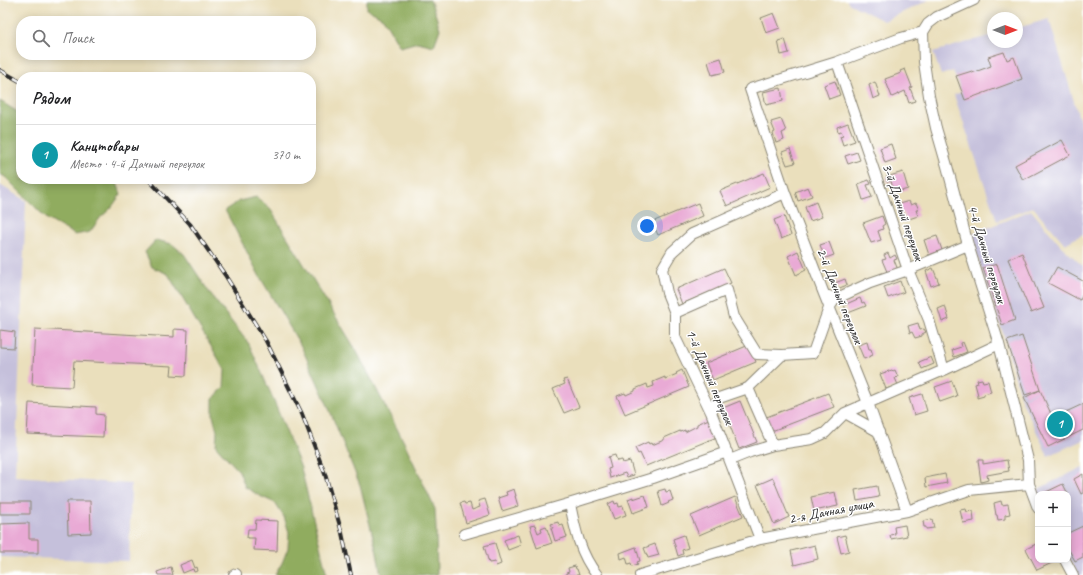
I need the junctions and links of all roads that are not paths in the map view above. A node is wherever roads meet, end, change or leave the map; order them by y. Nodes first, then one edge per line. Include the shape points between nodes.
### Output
1 (974, 0) edge
2 (923, 32) junction
3 (837, 62) junction
4 (785, 193) junction
5 (968, 245) junction
6 (908, 270) junction
7 (824, 294) junction
8 (835, 299) junction
9 (829, 308) junction
10 (674, 312) junction
11 (999, 344) junction
12 (782, 356) junction
13 (944, 370) junction
14 (748, 388) junction
15 (868, 403) junction
16 (711, 412) junction
17 (845, 413) junction
18 (878, 432) junction
19 (773, 445) junction
20 (729, 456) junction
21 (1029, 484) junction
22 (1035, 500) edge
23 (570, 504) junction
24 (907, 511) junction
25 (464, 534) dead end
26 (760, 539) junction
27 (1066, 563) edge
28 (597, 575) edge
29 (640, 575) edge
30 (1072, 575) edge

1 - 2 street via 937,17
2 - 3 street
2 - 5 street, 4-й Дачный переулок via 924,62 936,128
3 - 4 street, 2-й Дачный переулок via 750,89
3 - 6 street, 3-й Дачный переулок
4 - 7 street, 2-й Дачный переулок
4 - 10 street, 1-й Дачный переулок via 692,234 672,252 662,269
5 - 6 street
5 - 11 street, 4-й Дачный переулок
6 - 8 street
6 - 13 street, 3-й Дачный переулок via 929,320
7 - 8 street
7 - 9 street, 2-й Дачный переулок
8 - 9 street
9 - 12 street via 812,353
9 - 15 street, 2-й Дачный переулок
10 - 12 street via 727,290 734,317 757,354
10 - 16 street, 1-й Дачный переулок via 674,337
11 - 13 street
11 - 21 street, 4-й Дачный переулок via 1028,460
12 - 14 street
13 - 15 street
14 - 16 street via 719,398
14 - 19 street
15 - 17 street
15 - 18 street, 2-й Дачный переулок
16 - 20 street, 1-й Дачный переулок
17 - 18 street
17 - 19 street via 825,433 812,439
18 - 24 street, 2-й Дачный переулок
19 - 20 street
20 - 23 street
20 - 26 street, 1-й Дачный переулок
21 - 22 street, 4-й Дачный переулок
21 - 24 street, 2-я Дачная улица via 969,490
23 - 25 street
23 - 28 street via 578,540
24 - 26 street, 2-я Дачная улица
26 - 29 street, 2-я Дачная улица
27 - 30 street

